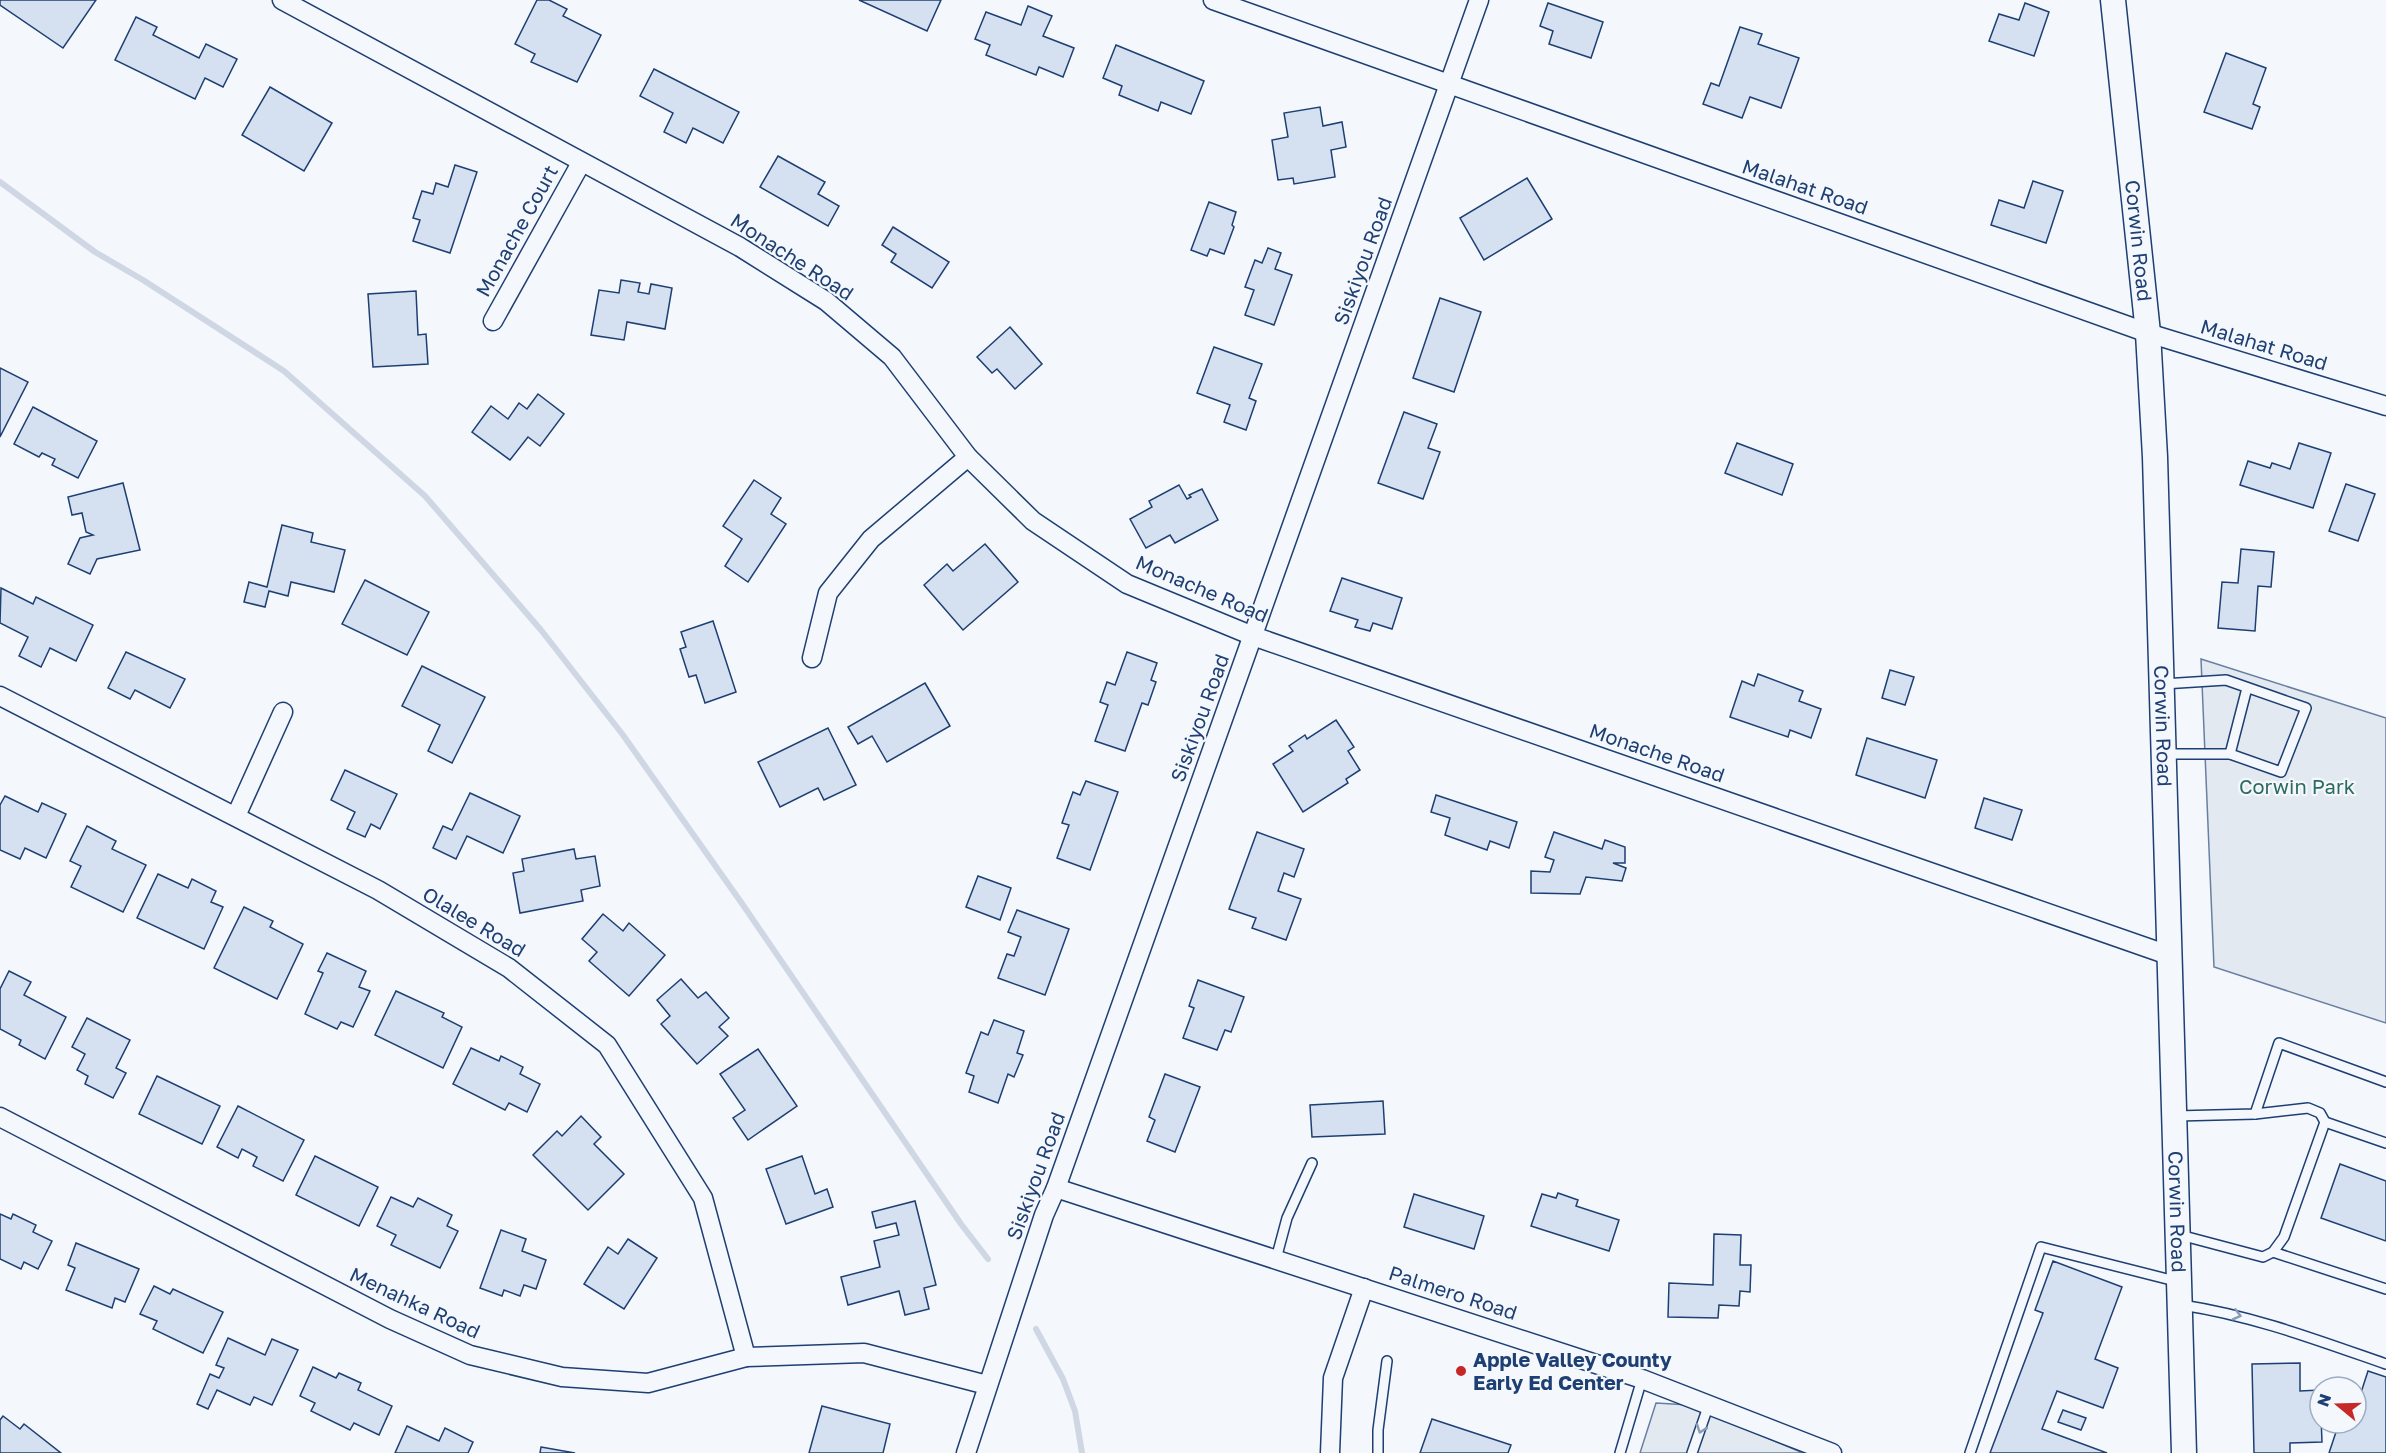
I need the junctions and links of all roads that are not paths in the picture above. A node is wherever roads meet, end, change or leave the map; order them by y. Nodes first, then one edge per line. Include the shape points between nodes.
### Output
1 (282, 0) edge
2 (1213, 0) edge
3 (1479, 0) edge
4 (2113, 0) edge
5 (1450, 86) junction
6 (581, 163) junction
7 (493, 321) dead end
8 (2148, 333) junction
9 (2386, 406) edge
10 (968, 457) junction
11 (1253, 636) junction
12 (812, 658) dead end
13 (2162, 684) junction
14 (2247, 688) junction
15 (0, 696) edge
16 (283, 712) dead end
17 (2163, 754) junction
18 (2230, 754) junction
19 (236, 816) junction
20 (2171, 956) junction
21 (2386, 1082) edge
22 (2255, 1114) junction
23 (2175, 1116) junction
24 (0, 1117) edge
25 (2325, 1122) junction
26 (2386, 1143) edge
27 (1311, 1163) dead end
28 (1056, 1188) junction
29 (2178, 1234) junction
30 (2273, 1252) junction
31 (1276, 1259) junction
32 (1364, 1288) junction
33 (2386, 1289) edge
34 (2179, 1293) junction
35 (746, 1357) junction
36 (1387, 1361) dead end
37 (2386, 1364) edge
38 (1642, 1379) junction
39 (987, 1385) junction
40 (1709, 1404) junction
41 (966, 1453) edge
42 (1330, 1453) edge
43 (1378, 1453) edge
44 (1620, 1453) edge
45 (1692, 1453) edge
46 (1832, 1453) edge
47 (1970, 1453) edge
48 (2184, 1453) edge

1 - 6 street, Monache Road
2 - 5 street, Malahat Road
3 - 5 street, Siskiyou Road
4 - 8 main road, Corwin Road
5 - 8 street, Malahat Road
5 - 11 street, Siskiyou Road
6 - 7 street, Monache Court
6 - 10 street, Monache Road via 740,247 826,301 892,357
8 - 9 street, Malahat Road
8 - 13 main road, Corwin Road
10 - 11 street, Monache Road via 1034,520 1127,584
10 - 12 street via 871,539 828,593
11 - 20 street, Monache Road
11 - 28 street, Siskiyou Road
13 - 14 lane via 2226,680
13 - 17 main road, Corwin Road
14 - 18 lane
14 - 18 lane via 2306,708 2281,772
15 - 19 street, Olalee Road
16 - 19 street
17 - 18 lane
17 - 20 main road, Corwin Road
19 - 35 street, Olalee Road via 378,890 509,968 607,1046 703,1198
20 - 23 main road, Corwin Road
21 - 22 lane via 2278,1043
22 - 23 lane
22 - 25 lane via 2307,1108 2320,1113
23 - 29 main road, Corwin Road
24 - 35 street, Menahka Road via 390,1319 470,1355 562,1377 648,1383
25 - 26 lane
25 - 30 lane via 2284,1237
27 - 31 lane via 1287,1218
28 - 31 street, Palmero Road
28 - 39 street, Siskiyou Road
29 - 30 lane via 2263,1257
29 - 34 main road, Corwin Road
30 - 33 lane
31 - 32 street, Palmero Road
32 - 38 street, Palmero Road
32 - 42 street via 1333,1378
34 -> 37 lane
34 - 47 lane via 2041,1247
34 - 48 main road, Corwin Road
35 - 39 street, Menahka Road via 864,1353
36 - 43 lane
38 - 40 street, Palmero Road
38 - 44 lane
39 - 41 street, Siskiyou Road
40 -> 45 lane
40 - 46 street, Palmero Road

